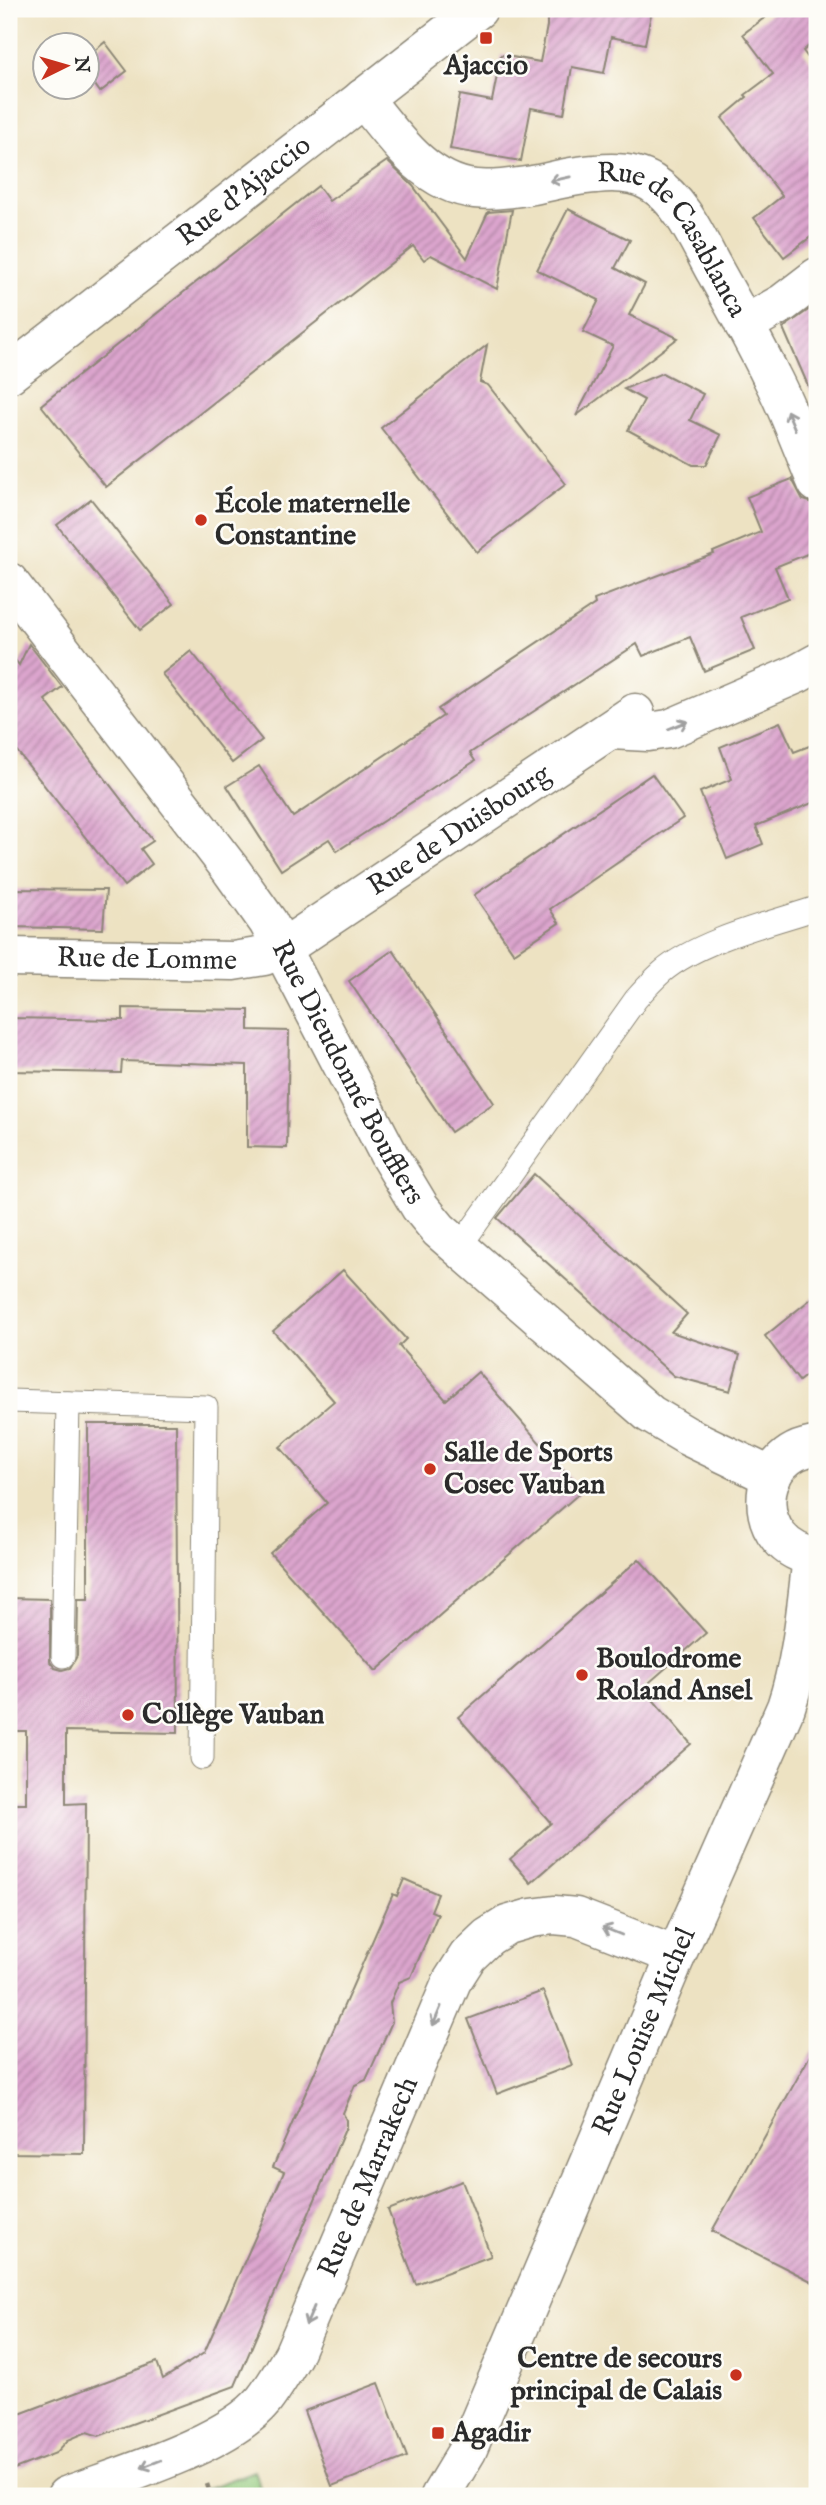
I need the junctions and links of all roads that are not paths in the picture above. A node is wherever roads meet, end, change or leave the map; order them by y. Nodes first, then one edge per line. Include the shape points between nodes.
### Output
1 (478, 9) edge
2 (363, 98) junction
3 (817, 278) edge
4 (744, 325) junction
5 (9, 374) edge
6 (817, 483) edge
7 (9, 582) edge
8 (817, 663) edge
9 (817, 908) edge
10 (283, 948) junction
11 (9, 957) edge
12 (458, 1249) junction
13 (9, 1402) edge
14 (68, 1403) junction
15 (817, 1446) edge
16 (772, 1477) junction
17 (815, 1557) edge
18 (63, 1656) dead end
19 (202, 1758) dead end
20 (676, 1956) junction
21 (66, 2496) edge
22 (440, 2496) edge

1 - 2 street, Rue d'Ajaccio
4 -> 2 street, Rue de Casablanca via 688,222 652,183 636,176 601,173 501,189 457,185 408,152
2 - 5 street, Rue d'Ajaccio
3 - 4 street
6 -> 4 street, Rue de Casablanca via 772,377
7 - 10 street, Rue Dieudonné Boufflers via 232,870
10 -> 8 street, Rue de Duisbourg via 623,721 648,733 669,729
9 - 12 lane via 719,941 663,970 636,999
10 - 11 street, Rue de Lomme via 233,961
10 - 12 street, Rue Dieudonné Boufflers via 390,1157 420,1207
12 - 16 street, Rue Dieudonné Boufflers via 650,1414
13 - 14 lane
14 - 18 lane
14 - 19 lane via 206,1407
15 - 16 street via 787,1457
16 - 17 street via 766,1502 772,1527 788,1547
17 - 20 street, Rue Louise Michel via 792,1689
20 -> 21 street, Rue de Marrakech via 576,1917 531,1917 488,1937 452,1981 293,2355 263,2401 243,2420 193,2448
20 - 22 street, Rue Louise Michel via 467,2451

